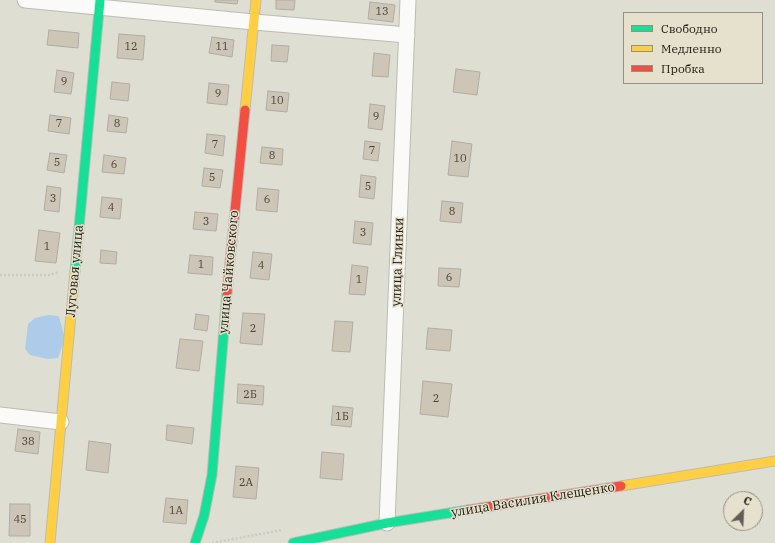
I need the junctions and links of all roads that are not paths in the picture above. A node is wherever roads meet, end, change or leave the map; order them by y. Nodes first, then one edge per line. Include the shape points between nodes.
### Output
1 (25, 0) edge
2 (256, 0) edge
3 (408, 0) edge
4 (99, 4) edge
5 (254, 22) junction
6 (407, 35) junction
7 (0, 415) edge
8 (61, 422) junction
9 (775, 461) edge
10 (387, 523) junction
11 (50, 543) edge
12 (195, 543) edge
13 (293, 543) edge

1 - 4 street
2 - 5 street, улица Чайковского
3 - 6 street, улица Глинки
4 - 5 street
4 - 8 street, Луговая улица
5 - 6 street
5 - 12 street, улица Чайковского via 228,280 212,475 204,516
6 - 10 street, улица Глинки
7 - 8 street
8 - 11 street, Луговая улица
9 - 10 street, улица Василия Клещенко
10 - 13 street, улица Василия Клещенко

